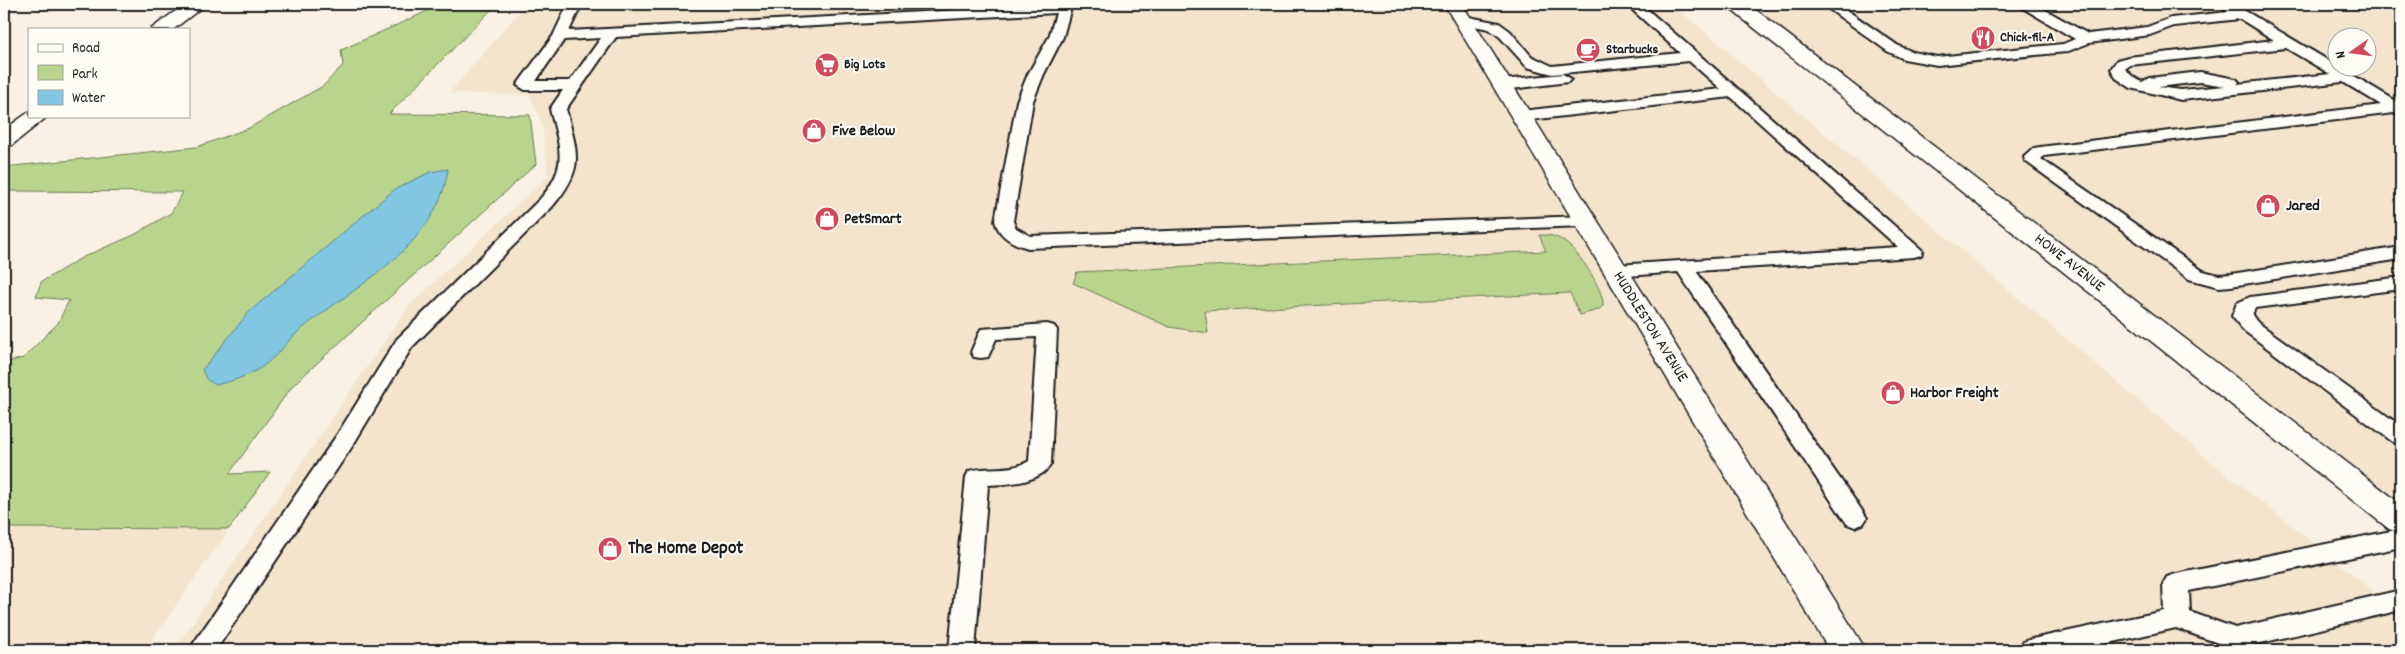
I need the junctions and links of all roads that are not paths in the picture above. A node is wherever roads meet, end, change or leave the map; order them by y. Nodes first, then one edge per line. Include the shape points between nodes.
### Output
1 (196, 4) edge
2 (575, 4) edge
3 (1633, 4) edge
4 (1736, 4) edge
5 (1829, 4) edge
6 (2026, 4) edge
7 (2223, 4) edge
8 (1064, 6) edge
9 (1458, 12) edge
10 (2243, 15) junction
11 (162, 28) edge
12 (612, 33) junction
13 (560, 36) junction
14 (2086, 39) junction
15 (2289, 43) junction
16 (1697, 60) junction
17 (2328, 66) edge
18 (2336, 78) edge
19 (2348, 78) edge
20 (1503, 85) junction
21 (574, 86) junction
22 (1734, 92) junction
23 (2399, 110) edge
24 (1521, 116) junction
25 (34, 118) edge
26 (4, 140) edge
27 (1584, 221) junction
28 (2401, 253) edge
29 (1683, 266) junction
30 (1616, 271) junction
31 (2401, 282) edge
32 (981, 352) dead end
33 (2401, 436) edge
34 (1856, 518) dead end
35 (2401, 522) edge
36 (2401, 538) edge
37 (2401, 600) edge
38 (2177, 618) junction
39 (202, 650) edge
40 (962, 650) edge
41 (1848, 650) edge
42 (2032, 650) edge

1 - 11 street
2 - 13 lane
3 - 16 lane
4 - 35 street, HOWE AVENUE
5 - 14 lane via 1892,48 1909,56 1937,61 2066,48
6 - 14 lane
7 - 10 lane
8 - 12 lane
8 - 27 lane via 1056,37 1025,101 1004,221 1008,231 1028,242
9 - 16 lane via 1496,27 1525,60 1544,69 1560,71 1596,65
9 - 20 street, HUDDLESTON AVENUE
10 - 14 lane via 2171,22 2150,31
10 - 15 lane
12 - 13 lane
12 - 21 lane
13 - 21 lane via 525,85
15 - 17 lane
15 - 18 lane via 2122,63 2119,73 2137,84 2200,77 2255,86
16 - 20 lane
16 - 22 lane
19 - 23 lane
20 - 24 street, HUDDLESTON AVENUE
21 - 39 lane via 558,109 567,156 564,181 546,203 404,343 345,440
22 - 24 lane
22 - 29 lane via 1914,251
23 - 28 lane via 2040,152 2032,157 2204,278 2231,280
24 - 27 street, HUDDLESTON AVENUE
25 - 26 street
27 - 30 street, HUDDLESTON AVENUE
29 - 30 lane
29 - 34 lane
30 - 41 street, HUDDLESTON AVENUE
31 - 33 lane via 2250,303 2244,307 2242,316 2250,326
32 - 40 lane via 988,333 1047,330 1040,464 1035,469 977,477
36 - 38 lane via 2176,584
37 - 38 lane via 2235,640
38 - 42 lane

